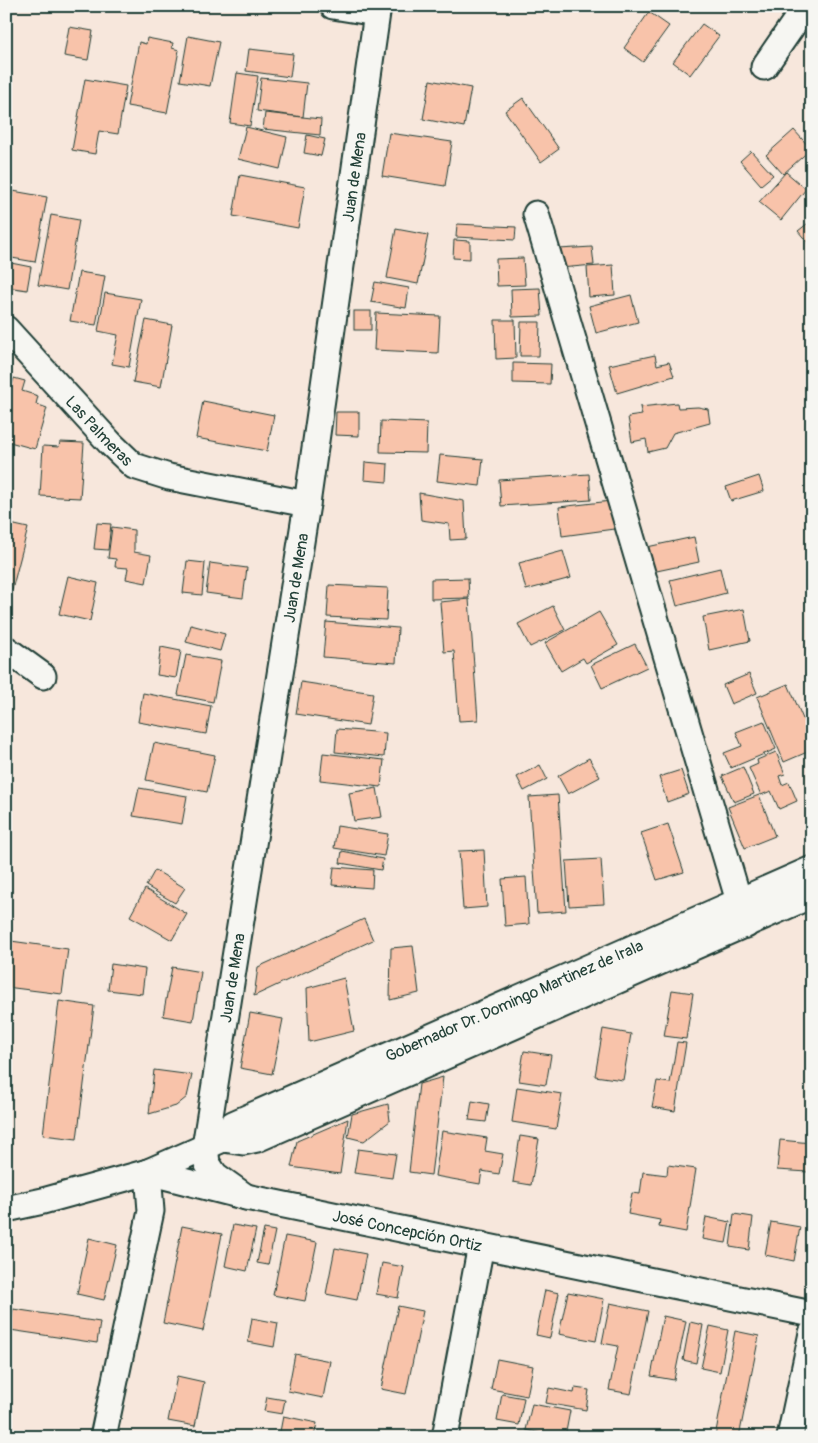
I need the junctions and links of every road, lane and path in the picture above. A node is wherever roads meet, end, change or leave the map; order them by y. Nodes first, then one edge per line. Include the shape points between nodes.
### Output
1 (333, 6) edge
2 (806, 6) edge
3 (377, 10) edge
4 (764, 67) dead end
5 (536, 214) dead end
6 (6, 329) edge
7 (307, 504) junction
8 (6, 650) edge
9 (43, 676) dead end
10 (812, 869) edge
11 (812, 896) edge
12 (739, 901) junction
13 (746, 925) junction
14 (214, 1143) junction
15 (148, 1172) junction
16 (246, 1197) junction
17 (6, 1209) edge
18 (481, 1245) junction
19 (812, 1314) edge
20 (812, 1332) edge
21 (104, 1437) edge
22 (444, 1437) edge
23 (790, 1437) edge

1 - 3 street
2 - 4 street
3 - 7 street, Juan de Mena
5 - 12 street
6 - 7 street, Las Palmeras via 134,466 169,477
7 - 14 street, Juan de Mena
8 - 9 street
10 - 12 street, Gobernador Dr. Domingo Martinez de Irala
11 - 13 street, Gobernador Dr. Domingo Martinez de Irala
12 - 13 street
12 - 14 street, Gobernador Dr. Domingo Martinez de Irala via 233,1124
13 - 14 street, Gobernador Dr. Domingo Martinez de Irala via 256,1139
14 - 15 street, Gobernador Dr. Domingo Martinez de Irala
14 - 16 street via 207,1163 216,1176
15 - 16 street, José Concepción Ortiz
15 - 17 street, José Concepción Ortiz
15 - 21 street via 151,1212
16 - 18 street, José Concepción Ortiz
18 - 19 street, José Concepción Ortiz
18 - 22 street
20 - 23 street

